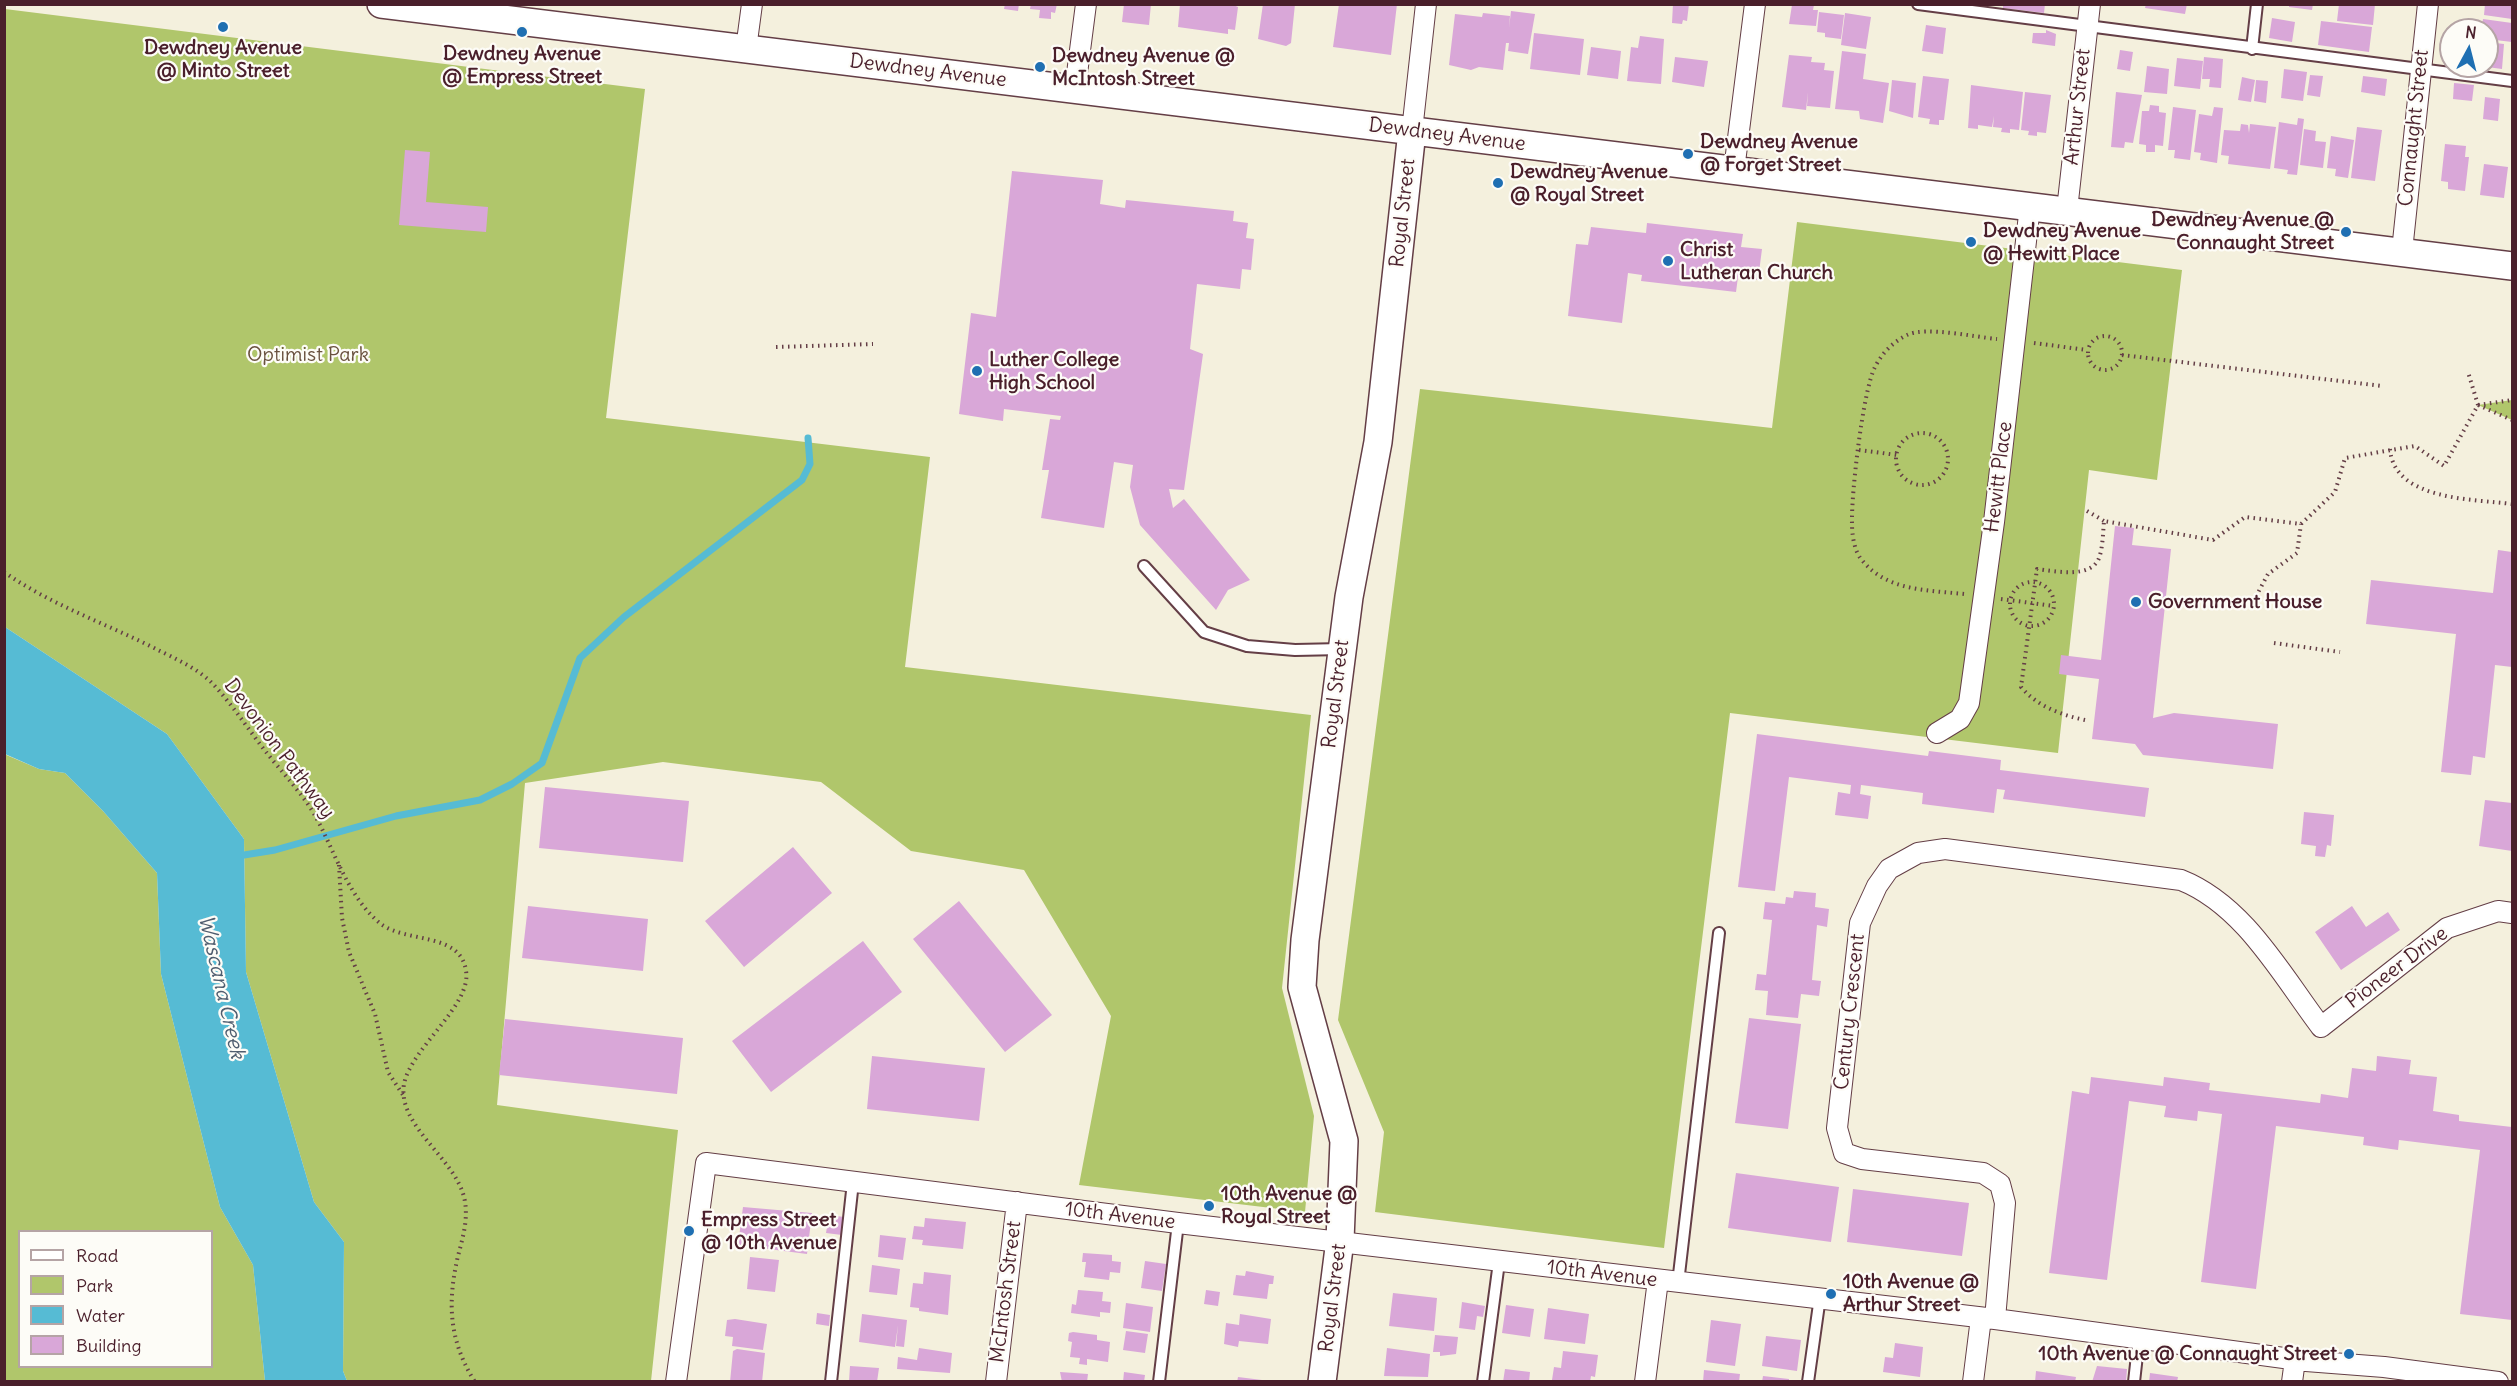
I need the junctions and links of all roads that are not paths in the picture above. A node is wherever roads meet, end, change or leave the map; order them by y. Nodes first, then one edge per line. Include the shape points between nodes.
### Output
1 (381, 4) edge
2 (752, 4) edge
3 (1086, 4) edge
4 (1426, 4) edge
5 (1755, 4) edge
6 (2090, 4) edge
7 (2257, 4) edge
8 (2428, 4) edge
9 (1923, 5) edge
10 (417, 7) edge
11 (2087, 27) junction
12 (746, 49) junction
13 (2252, 49) junction
14 (2420, 70) junction
15 (2512, 81) edge
16 (1075, 89) junction
17 (1412, 131) junction
18 (1734, 170) junction
19 (2030, 206) junction
20 (2067, 210) junction
21 (2402, 251) junction
22 (2512, 266) edge
23 (1144, 566) dead end
24 (1342, 649) junction
25 (1937, 732) dead end
26 (2512, 913) edge
27 (1719, 933) dead end
28 (2321, 1027) joint
29 (853, 1182) junction
30 (1017, 1202) junction
31 (1178, 1223) junction
32 (1340, 1240) junction
33 (1498, 1262) junction
34 (1658, 1280) junction
35 (1678, 1282) junction
36 (1820, 1297) junction
37 (1988, 1318) junction
38 (2139, 1337) junction
39 (2295, 1360) junction
40 (2457, 1379) edge
41 (676, 1382) edge
42 (831, 1382) edge
43 (996, 1382) edge
44 (1159, 1382) edge
45 (1322, 1382) edge
46 (1484, 1382) edge
47 (1645, 1382) edge
48 (1808, 1382) edge
49 (1973, 1382) edge
50 (2134, 1382) edge
51 (2292, 1382) edge
52 (2498, 1382) edge

1 - 10 main road, Dewdney Avenue
2 - 12 street
3 - 16 street
4 - 17 street, Royal Street
5 - 18 street
6 - 11 street, Arthur Street
7 - 13 lane
8 - 14 street, Connaught Street
9 - 11 lane
10 - 12 main road, Dewdney Avenue
11 - 13 lane
11 - 20 street, Arthur Street
12 - 16 main road, Dewdney Avenue
13 - 14 lane
14 - 15 lane
14 - 21 street, Connaught Street
16 - 17 main road, Dewdney Avenue
17 - 18 main road, Dewdney Avenue
17 - 24 main road, Royal Street via 1378,442
18 - 19 main road, Dewdney Avenue
19 - 20 main road, Dewdney Avenue
19 - 25 street, Hewitt Place via 1968,703 1960,719
20 - 21 main road, Dewdney Avenue
21 - 22 main road, Dewdney Avenue
23 - 24 lane via 1204,632 1247,646
24 - 32 main road, Royal Street via 1302,987 1344,1141
26 - 28 street, Pioneer Drive via 2498,911 2447,928
27 - 35 lane
28 - 37 street, Century Crescent via 2247,928 2210,893 2181,880 1945,849 1918,853 1889,869 1860,923 1837,1128 1844,1153 1862,1159 1983,1173 2000,1184 2005,1203
29 - 30 street, 10th Avenue
29 - 41 street, 10th Avenue via 706,1163
29 - 42 lane
30 - 31 street, 10th Avenue
30 - 43 street, McIntosh Street
31 - 32 street, 10th Avenue
31 - 44 lane
32 - 33 street, 10th Avenue
32 - 45 main road, Royal Street
33 - 34 street, 10th Avenue
33 - 46 lane
34 - 35 street, 10th Avenue
34 - 47 street
35 - 36 street, 10th Avenue
36 - 37 street, 10th Avenue
36 - 48 lane
37 - 38 street, 10th Avenue
37 - 49 street
38 - 39 street, 10th Avenue
38 - 50 lane
39 - 40 street, 10th Avenue
39 - 51 street
40 - 52 street, 10th Avenue

